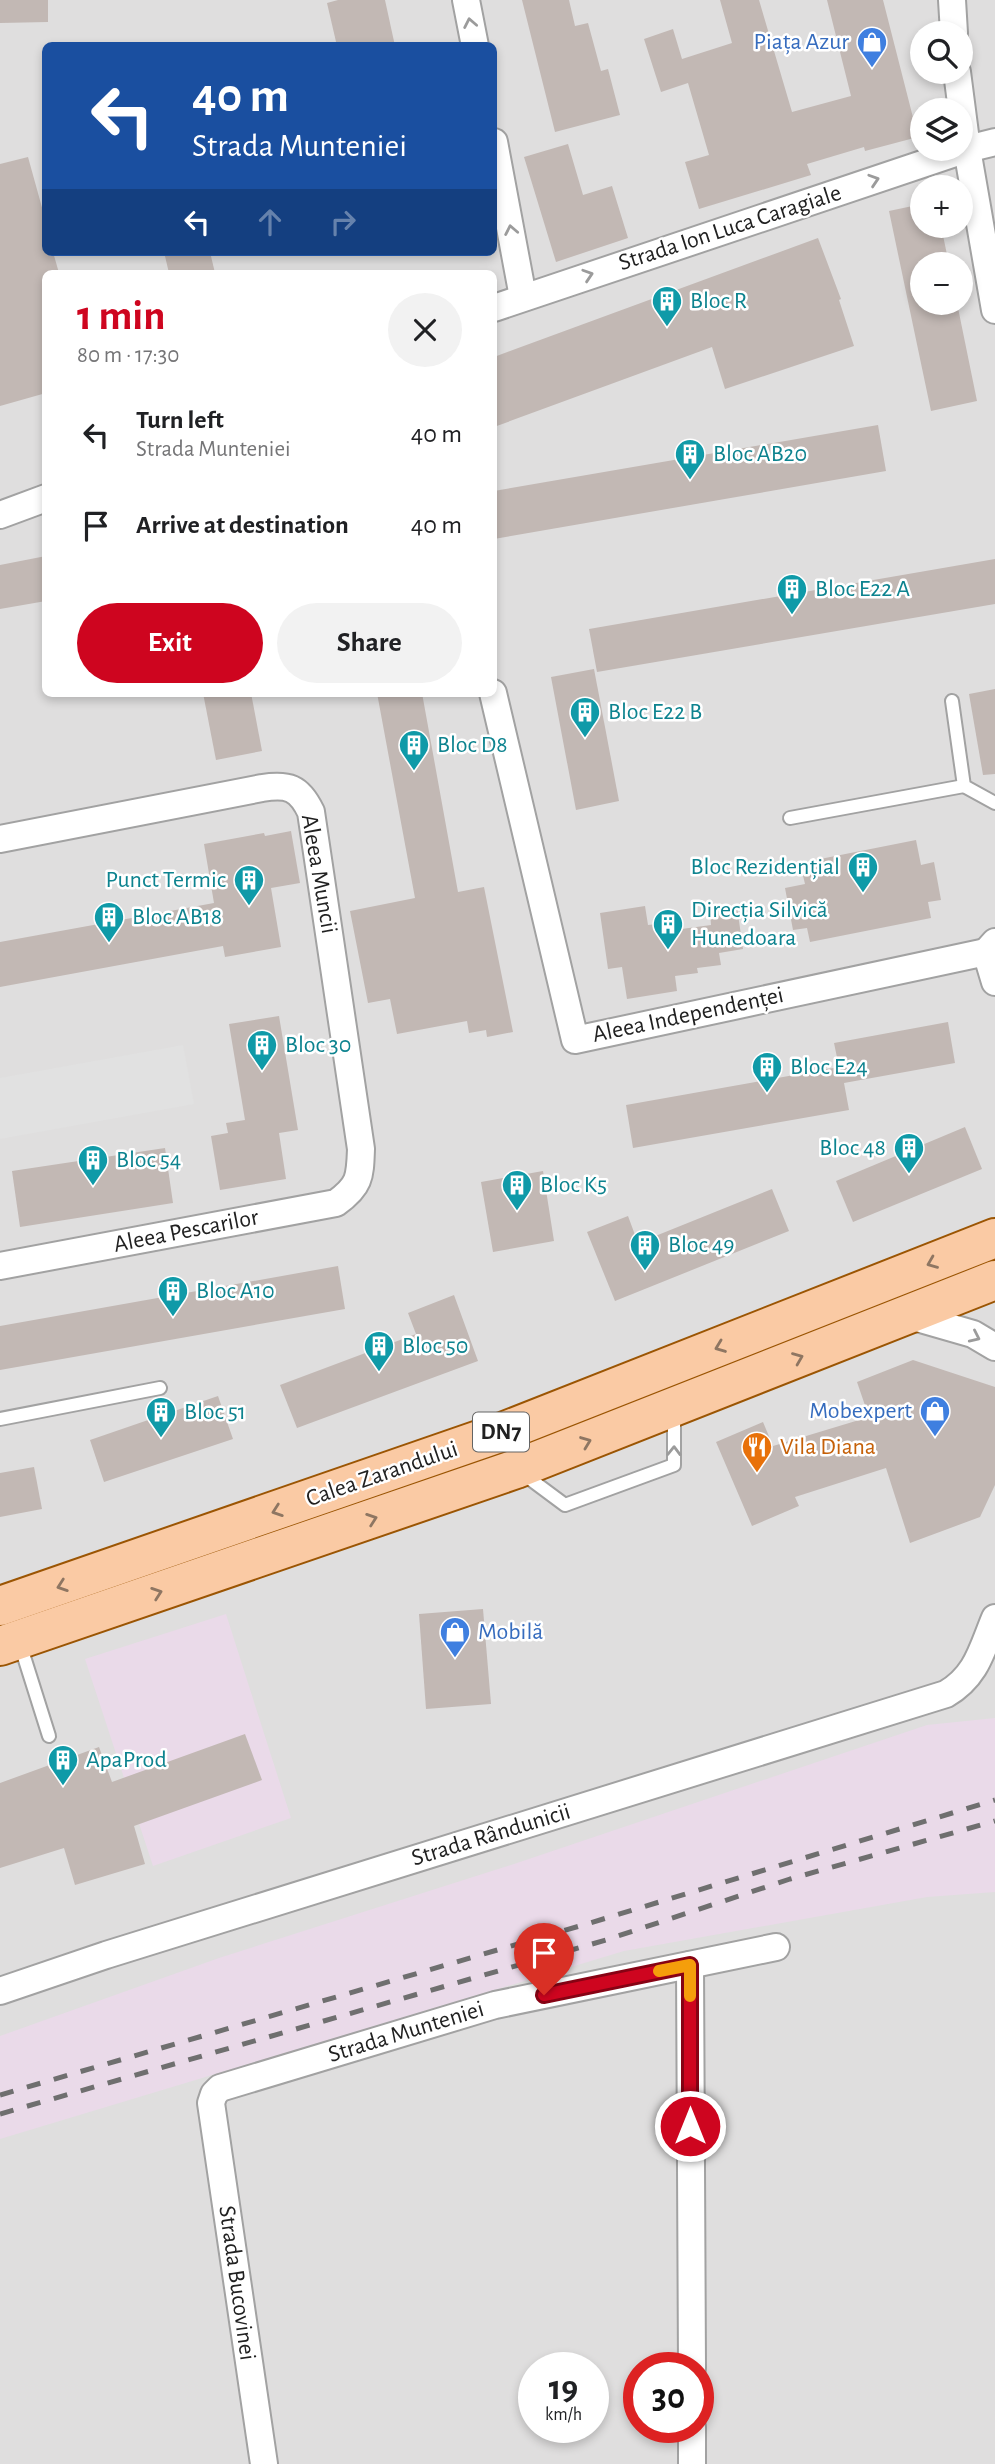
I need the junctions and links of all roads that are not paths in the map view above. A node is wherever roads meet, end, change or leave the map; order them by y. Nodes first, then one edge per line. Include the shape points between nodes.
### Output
1 (466, 0) edge
2 (952, 0) edge
3 (953, 21) edge
4 (474, 42) edge
5 (995, 142) edge
6 (973, 148) edge
7 (497, 158) edge
8 (931, 161) edge
9 (969, 161) edge
10 (523, 297) junction
11 (497, 307) edge
12 (995, 310) edge
13 (42, 499) edge
14 (0, 515) edge
15 (494, 697) edge
16 (952, 701) dead end
17 (964, 786) junction
18 (995, 803) edge
19 (790, 818) dead end
20 (0, 839) edge
21 (991, 947) edge
22 (995, 982) edge
23 (359, 1177) joint
24 (991, 1251) edge
25 (0, 1266) edge
26 (995, 1280) edge
27 (907, 1315) junction
28 (995, 1347) edge
29 (160, 1388) dead end
30 (674, 1407) junction
31 (0, 1419) edge
32 (516, 1469) junction
33 (0, 1606) edge
34 (995, 1618) edge
35 (10, 1643) edge
36 (49, 1736) dead end
37 (776, 1947) dead end
38 (690, 1965) junction
39 (0, 1991) edge
40 (211, 2103) joint
41 (692, 2352) edge
42 (692, 2443) edge
43 (264, 2464) edge
44 (692, 2464) edge

4 -> 1 street
2 - 3 street
5 - 6 street, Strada Ion Luca Caragiale
10 -> 7 street
10 -> 8 street, Strada Ion Luca Caragiale
9 - 12 street
10 - 11 street, Strada Ion Luca Caragiale
13 - 14 street
15 - 21 street, Aleea Independenței via 575,1040
16 - 17 lane
17 - 18 lane
17 - 19 lane
20 - 23 street, Aleea Muncii via 277,786 292,788 305,799 312,812 361,1149
21 - 22 street
23 - 25 street, Aleea Pescarilor via 351,1192 335,1203
24 -> 33 main road, Calea Zarandului / DN7 via 505,1431
26 - 27 main road, Calea Zarandului / DN7
27 -> 28 street via 973,1334
30 -> 27 main road, Calea Zarandului / DN7
29 - 31 lane
32 -> 30 main road, Calea Zarandului / DN7
32 -> 30 lane via 565,1505 674,1465
35 -> 32 main road, Calea Zarandului / DN7
34 - 39 street, Strada Rândunicii via 974,1668 962,1684 946,1694
35 - 36 lane
37 - 38 street, Strada Munteniei
38 - 40 street, Strada Munteniei via 495,2005 220,2088
38 - 41 street
40 - 43 street, Strada Bucovinei
42 - 44 street

